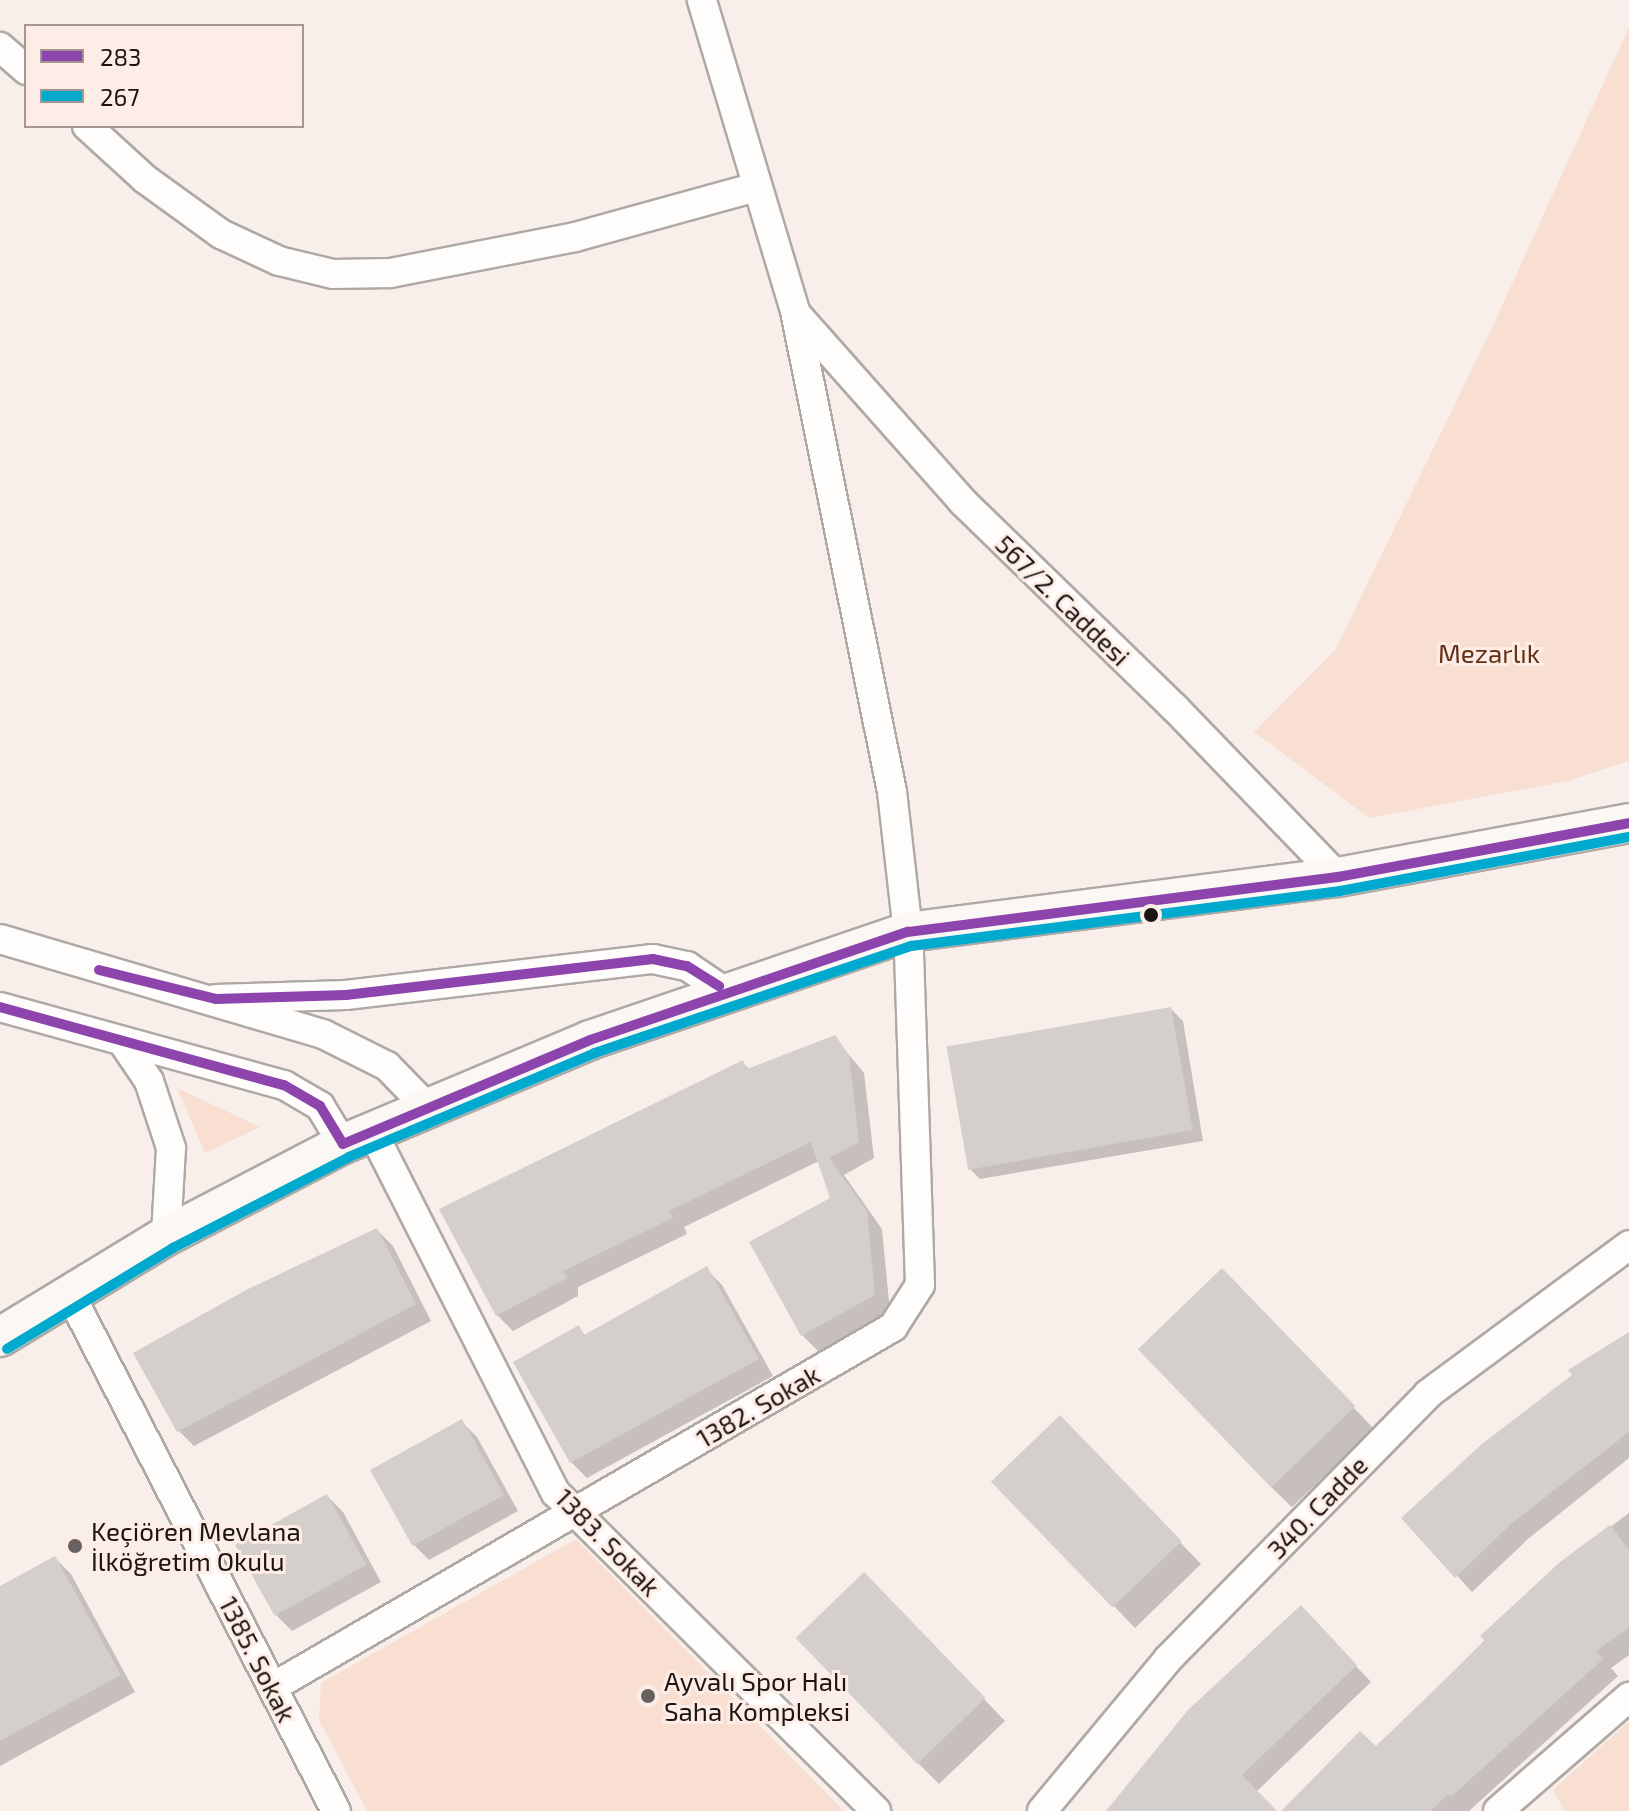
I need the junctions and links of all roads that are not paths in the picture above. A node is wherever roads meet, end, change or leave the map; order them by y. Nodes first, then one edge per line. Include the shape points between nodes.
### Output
1 (702, 0) edge
2 (0, 47) edge
3 (24, 68) edge
4 (89, 128) edge
5 (757, 187) junction
6 (796, 314) junction
7 (1629, 823) edge
8 (1338, 877) junction
9 (908, 932) junction
10 (0, 939) edge
11 (727, 993) junction
12 (216, 999) junction
13 (0, 1007) edge
14 (122, 1041) junction
15 (428, 1108) junction
16 (357, 1138) junction
17 (166, 1236) junction
18 (1629, 1245) edge
19 (70, 1294) junction
20 (0, 1337) edge
21 (576, 1512) junction
22 (273, 1687) junction
23 (1629, 1697) edge
24 (1500, 1810) edge
25 (336, 1811) edge
26 (876, 1811) edge
27 (1042, 1811) edge

1 - 5 street, 1382. Sokak
2 - 3 street
4 - 5 street via 145,179 221,234 279,261 333,274 390,273 575,237
5 - 6 street, 1382. Sokak
6 - 8 street, 567/2. Caddesi via 963,502 1175,708
6 - 9 street, 1382. Sokak via 892,792
7 - 8 main road
8 - 9 main road
9 - 11 main road
9 - 21 street, 1382. Sokak via 920,1285 893,1327
10 - 12 street
11 - 12 street via 687,966 653,959 346,995
11 - 15 main road via 590,1040
12 - 15 street via 360,1050 410,1086
13 - 14 street, 1383. Sokak
14 - 16 street, 1383. Sokak via 297,1090
14 - 17 street via 149,1081 166,1126 172,1181
15 - 16 main road
16 - 17 main road
16 - 21 street, 1383. Sokak via 556,1493
17 - 19 main road
18 - 27 street, 340. Cadde via 1428,1394 1168,1659
19 - 20 main road
19 - 22 street, 1385. Sokak
21 - 22 street, 1382. Sokak
21 - 26 street, 1383. Sokak
22 - 25 street, 1385. Sokak
23 - 24 street

